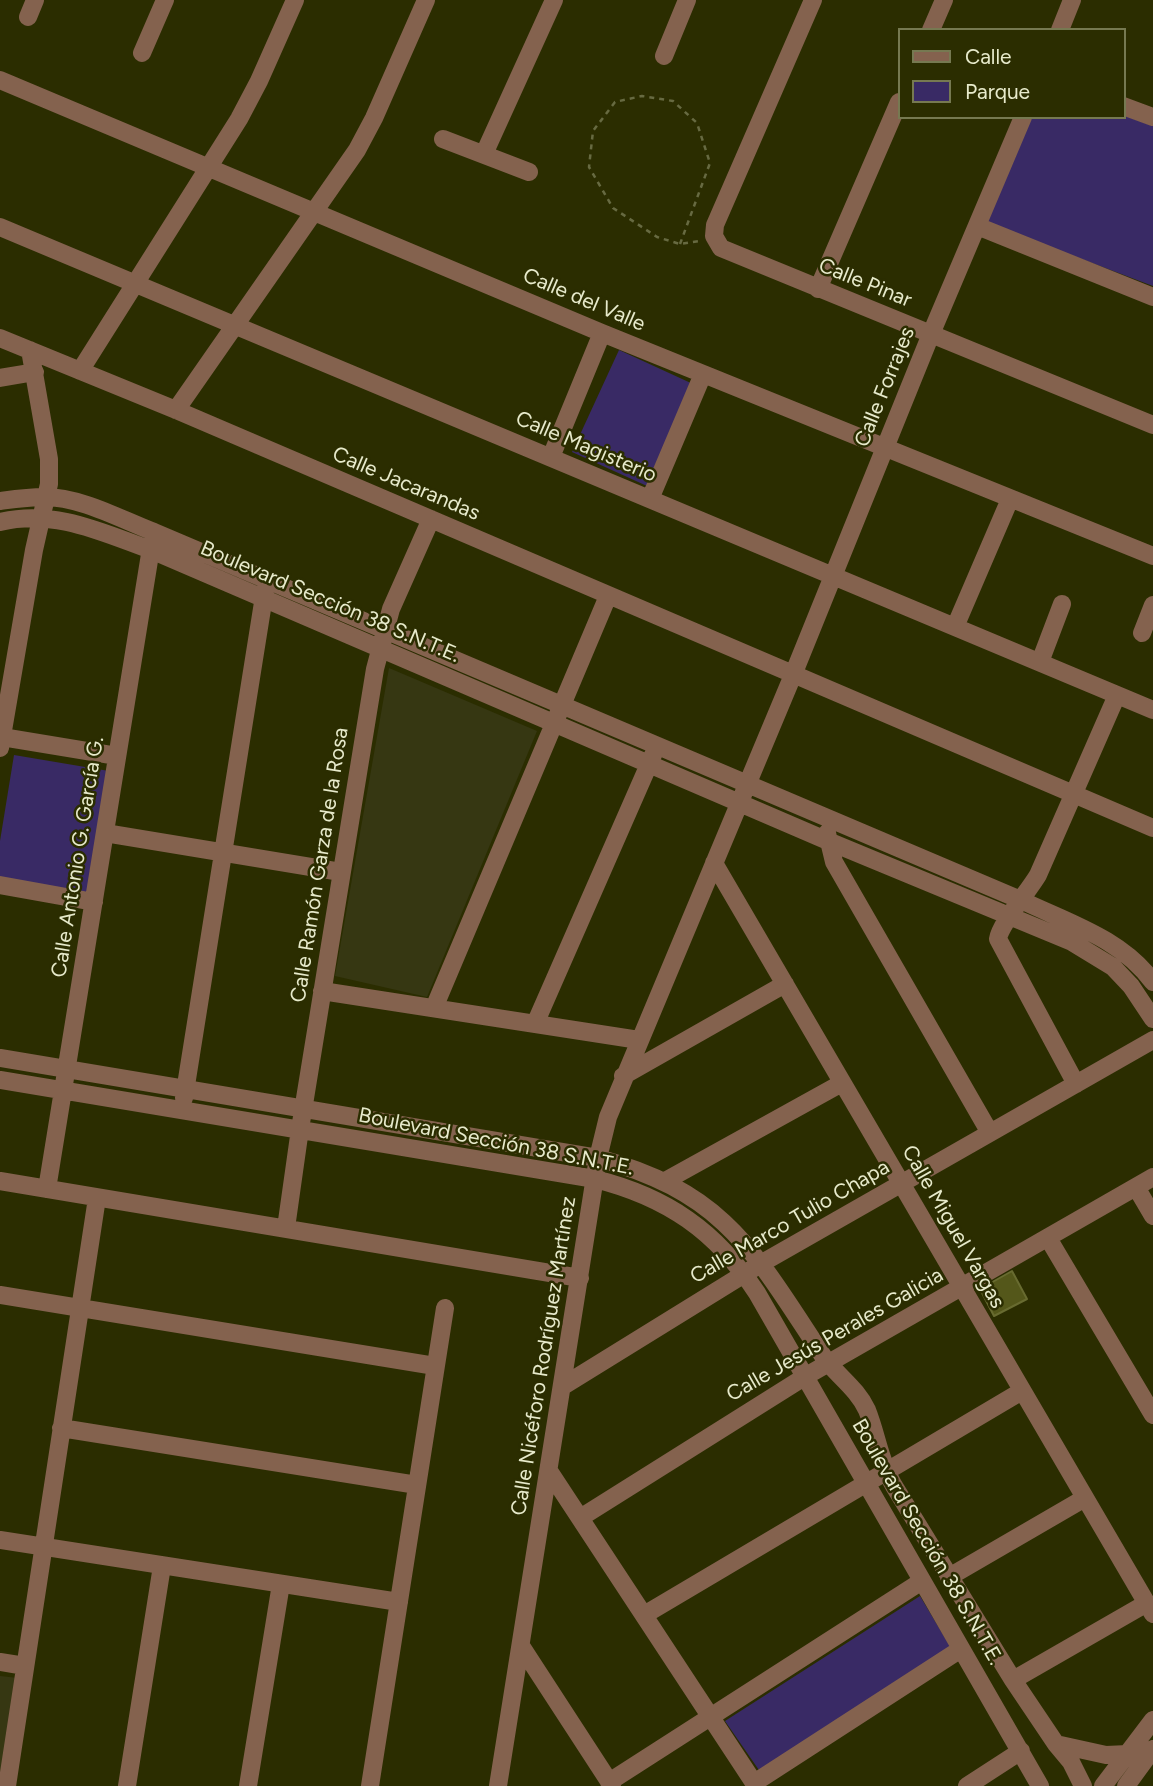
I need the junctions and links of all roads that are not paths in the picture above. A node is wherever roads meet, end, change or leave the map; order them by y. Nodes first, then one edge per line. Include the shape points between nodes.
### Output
1 (35, 0) edge
2 (165, 0) edge
3 (295, 0) edge
4 (426, 0) edge
5 (554, 0) edge
6 (687, 0) edge
7 (813, 0) edge
8 (944, 0) edge
9 (1072, 0) edge
10 (28, 17) dead end
11 (932, 28) edge
12 (1061, 28) edge
13 (142, 53) dead end
14 (664, 56) dead end
15 (0, 80) edge
16 (898, 104) edge
17 (1125, 107) edge
18 (1153, 117) edge
19 (1022, 119) edge
20 (443, 139) dead end
21 (484, 155) junction
22 (208, 167) junction
23 (529, 172) dead end
24 (314, 212) junction
25 (977, 226) junction
26 (0, 228) edge
27 (135, 284) junction
28 (818, 289) junction
29 (1153, 297) edge
30 (236, 325) junction
31 (602, 333) junction
32 (930, 334) junction
33 (0, 338) edge
34 (30, 351) junction
35 (80, 371) junction
36 (35, 372) junction
37 (704, 374) junction
38 (0, 378) edge
39 (176, 410) junction
40 (1153, 425) edge
41 (885, 449) junction
42 (551, 457) junction
43 (47, 497) junction
44 (650, 499) junction
45 (1010, 499) junction
46 (0, 501) edge
47 (42, 517) junction
48 (431, 519) junction
49 (0, 522) edge
50 (154, 532) junction
51 (151, 550) junction
52 (1153, 556) edge
53 (834, 576) junction
54 (267, 580) junction
55 (608, 596) junction
56 (263, 599) junction
57 (1062, 604) dead end
58 (1153, 605) edge
59 (955, 626) junction
60 (1142, 633) dead end
61 (382, 639) junction
62 (1040, 662) junction
63 (793, 675) junction
64 (1117, 695) junction
65 (562, 705) junction
66 (1153, 710) edge
67 (554, 724) junction
68 (1, 743) edge
69 (656, 746) junction
70 (117, 757) junction
71 (649, 764) junction
72 (747, 785) junction
73 (1075, 793) junction
74 (740, 803) junction
75 (827, 819) junction
76 (1153, 828) edge
77 (105, 833) junction
78 (828, 841) junction
79 (223, 853) junction
80 (714, 863) junction
81 (341, 872) junction
82 (0, 885) edge
83 (1023, 901) junction
84 (94, 902) junction
85 (1012, 916) junction
86 (1153, 982) edge
87 (785, 984) junction
88 (322, 991) junction
89 (434, 1009) junction
90 (1153, 1019) edge
91 (535, 1024) junction
92 (639, 1040) junction
93 (1153, 1040) edge
94 (0, 1058) edge
95 (66, 1070) junction
96 (623, 1076) junction
97 (0, 1080) edge
98 (842, 1083) junction
99 (1076, 1084) junction
100 (186, 1089) junction
101 (63, 1091) junction
102 (303, 1108) junction
103 (183, 1109) junction
104 (300, 1129) junction
105 (990, 1133) junction
106 (598, 1158) junction
107 (1153, 1177) edge
108 (595, 1180) junction
109 (0, 1181) edge
110 (665, 1181) junction
111 (901, 1183) junction
112 (1136, 1187) junction
113 (47, 1189) junction
114 (97, 1198) junction
115 (1153, 1216) edge
116 (286, 1228) junction
117 (1048, 1238) junction
118 (761, 1263) junction
119 (745, 1274) junction
120 (580, 1278) junction
121 (962, 1287) junction
122 (0, 1295) edge
123 (80, 1308) junction
124 (444, 1308) dead end
125 (828, 1363) junction
126 (435, 1366) junction
127 (806, 1376) junction
128 (563, 1387) junction
129 (1022, 1391) junction
130 (1153, 1415) edge
131 (61, 1428) junction
132 (885, 1470) junction
133 (549, 1472) junction
134 (865, 1482) junction
135 (417, 1485) junction
136 (1085, 1498) junction
137 (580, 1518) junction
138 (0, 1540) edge
139 (43, 1547) junction
140 (162, 1566) junction
141 (950, 1577) junction
142 (922, 1581) junction
143 (281, 1584) junction
144 (398, 1602) junction
145 (1150, 1609) edge
146 (644, 1615) junction
147 (521, 1646) junction
148 (961, 1649) junction
149 (0, 1662) edge
150 (25, 1666) junction
151 (1013, 1680) junction
152 (710, 1717) junction
153 (1153, 1720) edge
154 (1056, 1744) junction
155 (1153, 1749) edge
156 (1021, 1751) junction
157 (1128, 1754) junction
158 (611, 1784) edge
159 (755, 1785) edge
160 (6, 1786) edge
161 (127, 1786) edge
162 (248, 1786) edge
163 (370, 1786) edge
164 (498, 1786) edge
165 (967, 1786) edge
166 (1040, 1786) edge
167 (1083, 1786) edge
168 (1103, 1786) edge
169 (1126, 1786) edge

1 - 10 street
2 - 13 street
3 - 22 street via 251,98
4 - 24 street via 366,135
5 - 21 street
6 - 14 street
7 - 28 street, Calle Pinar via 714,236 720,248
8 - 11 street
9 - 12 street
15 - 22 street, Calle del Valle
16 - 28 street
17 - 18 street
19 - 25 street, Calle Forrajes
20 - 21 street
21 - 23 street
22 - 24 street, Calle del Valle
22 - 27 street
24 - 30 street
24 - 31 street, Calle del Valle
25 - 29 street
25 - 32 street, Calle Forrajes
26 - 27 street, Calle Magisterio
27 - 30 street, Calle Magisterio
27 - 35 street
28 - 32 street, Calle Pinar
30 - 39 street
30 - 42 street, Calle Magisterio
31 - 37 street, Calle del Valle
31 - 42 street
32 - 40 street, Calle Pinar
32 - 41 street, Calle Forrajes
33 - 34 street, Calle Jacarandas
34 - 35 street, Calle Jacarandas
34 - 36 street
35 - 39 street, Calle Jacarandas
36 - 38 street
36 - 43 street via 49,459
37 - 41 street, Calle del Valle
37 - 44 street
39 - 48 street, Calle Jacarandas
41 - 45 street, Calle del Valle
41 - 53 street, Calle Forrajes
42 - 44 street, Calle Magisterio
43 - 46 street, Boulevard Sección 38 S.N.T.E.
43 - 47 street
43 - 50 street, Boulevard Sección 38 S.N.T.E. via 90,507
44 - 53 street, Calle Magisterio
45 - 52 street, Calle del Valle
45 - 59 street
47 - 49 street, Boulevard Sección 38 S.N.T.E.
47 - 51 street, Boulevard Sección 38 S.N.T.E. via 90,527
47 - 68 street
48 - 55 street, Calle Jacarandas
48 - 61 street, Calle Ramón Garza de la Rosa
50 - 51 street, Calle Antonio G. García G.
50 - 54 street, Boulevard Sección 38 S.N.T.E.
51 - 56 street, Boulevard Sección 38 S.N.T.E.
51 - 70 street, Calle Antonio G. García G.
53 - 59 street, Calle Magisterio
53 - 63 street, Calle Forrajes
54 - 56 street
54 - 61 street, Boulevard Sección 38 S.N.T.E.
55 - 63 street, Calle Jacarandas
55 - 65 street
56 - 61 street, Boulevard Sección 38 S.N.T.E.
56 - 79 street
57 - 62 street
58 - 60 street
59 - 62 street, Calle Magisterio
61 - 65 street, Boulevard Sección 38 S.N.T.E.
61 - 67 street, Boulevard Sección 38 S.N.T.E.
61 - 81 street, Calle Ramón Garza de la Rosa
62 - 64 street, Calle Magisterio
63 - 72 street, Calle Nicéforo Rodríguez Martínez
63 - 73 street, Calle Jacarandas
64 - 66 street, Calle Magisterio
64 - 73 street
65 - 67 street
65 - 69 street, Boulevard Sección 38 S.N.T.E.
67 - 71 street, Boulevard Sección 38 S.N.T.E.
67 - 89 street
68 - 70 street
69 - 71 street
69 - 72 street, Boulevard Sección 38 S.N.T.E.
70 - 77 street, Calle Antonio G. García G.
71 - 74 street, Boulevard Sección 38 S.N.T.E.
71 - 91 street
72 - 74 street, Calle Nicéforo Rodríguez Martínez
72 - 75 street, Boulevard Sección 38 S.N.T.E.
73 - 76 street, Calle Jacarandas
73 - 83 street
74 - 78 street, Boulevard Sección 38 S.N.T.E.
74 - 80 street, Calle Nicéforo Rodríguez Martínez
75 - 78 street
75 - 83 street, Boulevard Sección 38 S.N.T.E.
77 - 79 street
77 - 84 street, Calle Antonio G. García G.
78 - 85 street, Boulevard Sección 38 S.N.T.E.
78 - 105 street via 834,862
79 - 81 street
79 - 100 street
80 - 87 street, Calle Miguel Vargas
80 - 92 street, Calle Nicéforo Rodríguez Martínez
81 - 88 street, Calle Ramón Garza de la Rosa
82 - 84 street
83 - 85 street
83 - 86 street, Boulevard Sección 38 S.N.T.E. via 1116,946
84 - 95 street, Calle Antonio G. García G.
85 - 90 street, Boulevard Sección 38 S.N.T.E. via 1101,958 1131,986
85 - 99 street via 999,932 999,946
87 - 96 street
87 - 98 street, Calle Miguel Vargas
88 - 89 street
88 - 102 street, Calle Ramón Garza de la Rosa
89 - 91 street
91 - 92 street
92 - 96 street, Calle Nicéforo Rodríguez Martínez
93 - 99 street, Calle Marco Tulio Chapa
94 - 95 street, Boulevard Sección 38 S.N.T.E.
95 - 100 street, Boulevard Sección 38 S.N.T.E.
95 - 101 street, Calle Antonio G. García G.
96 - 106 street, Calle Nicéforo Rodríguez Martínez
97 - 101 street, Boulevard Sección 38 S.N.T.E.
98 - 110 street
98 - 111 street, Calle Miguel Vargas
99 - 105 street, Calle Marco Tulio Chapa
100 - 102 street, Boulevard Sección 38 S.N.T.E.
100 - 103 street
101 - 103 street, Boulevard Sección 38 S.N.T.E.
101 - 113 street, Calle Antonio G. García G.
102 - 104 street, Calle Ramón Garza de la Rosa
102 - 106 street, Boulevard Sección 38 S.N.T.E.
103 - 104 street, Boulevard Sección 38 S.N.T.E.
104 - 108 street, Boulevard Sección 38 S.N.T.E.
104 - 116 street, Calle Ramón Garza de la Rosa
105 - 111 street, Calle Marco Tulio Chapa
106 - 108 street, Calle Nicéforo Rodríguez Martínez
106 - 110 street, Boulevard Sección 38 S.N.T.E.
107 - 112 street, Calle Jesús Perales Galicia
108 - 119 street, Boulevard Sección 38 S.N.T.E. via 667,1205 712,1237
108 - 120 street, Calle Nicéforo Rodríguez Martínez
109 - 113 street
110 - 118 street, Boulevard Sección 38 S.N.T.E. via 723,1219
111 - 118 street, Calle Marco Tulio Chapa
111 - 121 street, Calle Miguel Vargas
112 - 115 street
112 - 117 street, Calle Jesús Perales Galicia
113 - 114 street
114 - 116 street
114 - 123 street
116 - 120 street
117 - 121 street, Calle Jesús Perales Galicia
117 - 130 street
118 - 119 street, Calle Marco Tulio Chapa
118 - 125 street, Boulevard Sección 38 S.N.T.E.
119 - 127 street, Boulevard Sección 38 S.N.T.E.
119 - 128 street, Calle Marco Tulio Chapa
120 - 128 street, Calle Nicéforo Rodríguez Martínez
121 - 125 street, Calle Jesús Perales Galicia
121 - 129 street, Calle Miguel Vargas
122 - 123 street
123 - 126 street
123 - 131 street
124 - 126 street
125 - 127 street, Calle Jesús Perales Galicia
125 - 132 street, Boulevard Sección 38 S.N.T.E. via 866,1409
126 - 135 street
127 - 134 street, Boulevard Sección 38 S.N.T.E.
127 - 137 street, Calle Jesús Perales Galicia
128 - 133 street, Calle Nicéforo Rodríguez Martínez
129 - 132 street
129 - 136 street, Calle Miguel Vargas
131 - 135 street
131 - 139 street
132 - 134 street
132 - 141 street, Boulevard Sección 38 S.N.T.E.
133 - 137 street
133 - 147 street, Calle Nicéforo Rodríguez Martínez
134 - 142 street, Boulevard Sección 38 S.N.T.E.
134 - 146 street
135 - 144 street
136 - 141 street
136 - 145 street, Calle Miguel Vargas
137 - 146 street
138 - 139 street
139 - 140 street
139 - 150 street
140 - 143 street
140 - 161 street
141 - 151 street, Boulevard Sección 38 S.N.T.E.
142 - 148 street, Boulevard Sección 38 S.N.T.E.
142 - 152 street
143 - 144 street
143 - 162 street
144 - 163 street
145 - 151 street
146 - 152 street
147 - 158 street
147 - 164 street, Calle Nicéforo Rodríguez Martínez
148 - 156 street, Boulevard Sección 38 S.N.T.E.
148 - 159 street
149 - 150 street
150 - 160 street
151 - 154 street, Boulevard Sección 38 S.N.T.E.
152 - 158 street
152 - 159 street
153 - 157 street
154 - 157 street via 1106,1755
154 - 167 street, Boulevard Sección 38 S.N.T.E.
155 - 169 street
156 - 165 street
156 - 166 street, Boulevard Sección 38 S.N.T.E.
157 - 168 street

